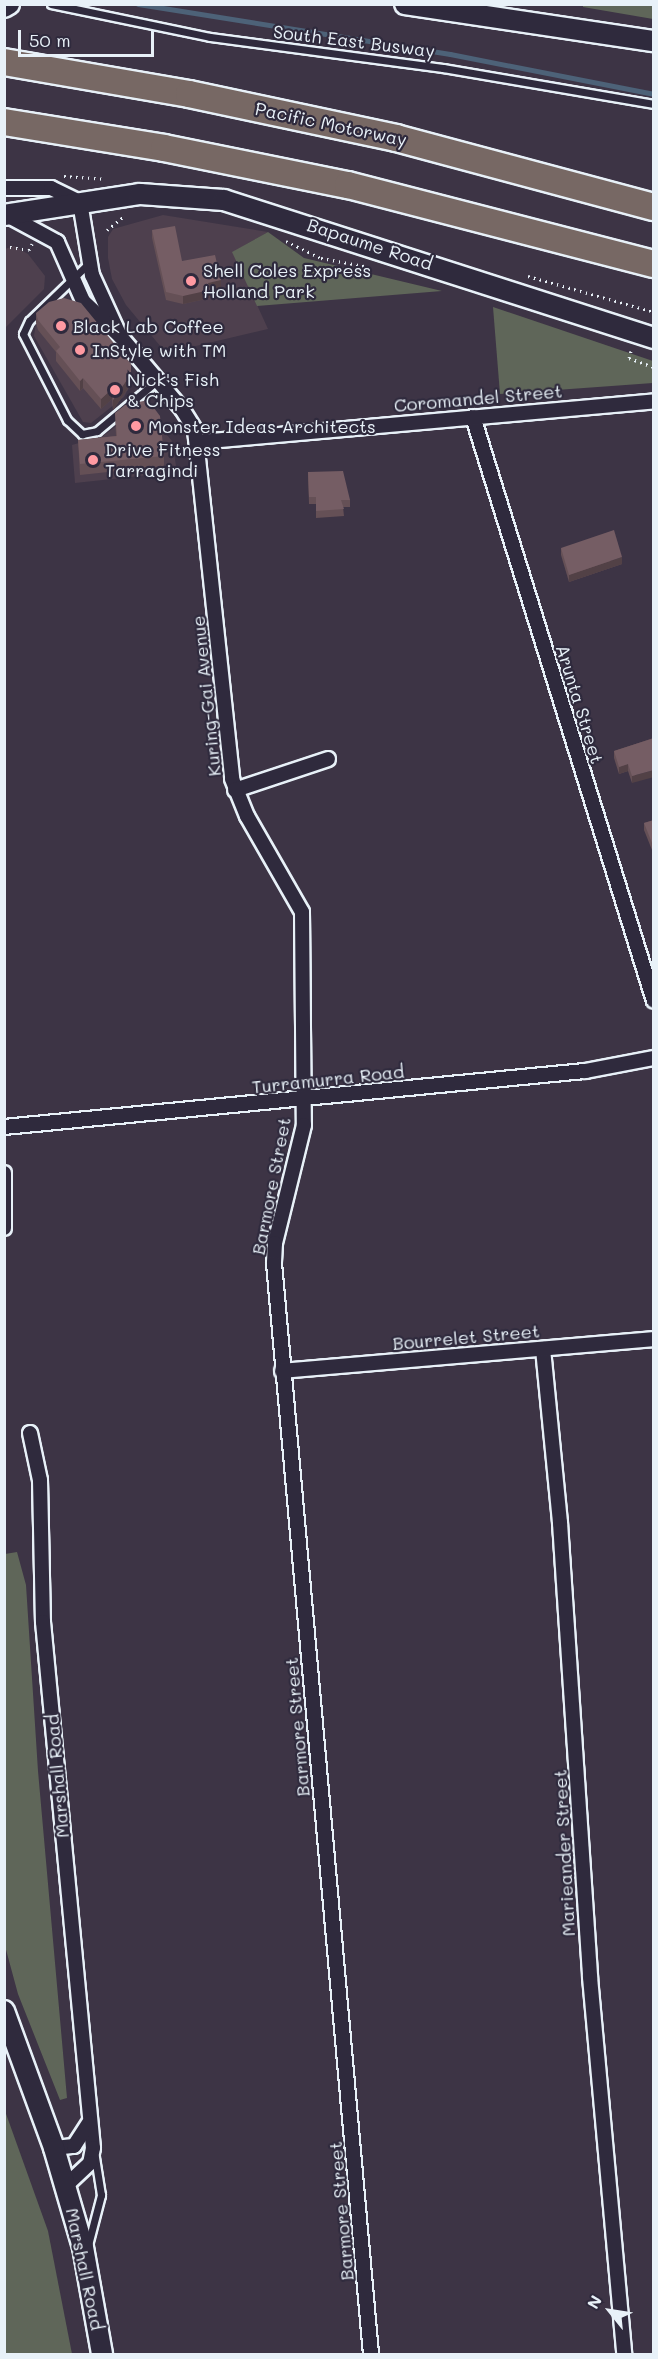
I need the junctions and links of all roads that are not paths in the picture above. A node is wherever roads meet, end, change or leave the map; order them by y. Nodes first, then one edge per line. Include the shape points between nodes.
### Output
1 (9, 4) edge
2 (51, 4) edge
3 (405, 4) edge
4 (4, 7) edge
5 (654, 41) edge
6 (4, 62) edge
7 (654, 104) edge
8 (4, 122) edge
9 (4, 188) edge
10 (80, 202) junction
11 (654, 207) edge
12 (6, 215) edge
13 (88, 263) junction
14 (654, 264) edge
15 (73, 278) junction
16 (120, 336) junction
17 (654, 338) edge
18 (158, 380) junction
19 (654, 401) edge
20 (473, 417) junction
21 (199, 442) junction
22 (328, 759) dead end
23 (235, 790) junction
24 (654, 1001) edge
25 (654, 1058) edge
26 (304, 1099) junction
27 (4, 1127) edge
28 (4, 1173) edge
29 (4, 1228) edge
30 (654, 1338) edge
31 (543, 1349) junction
32 (282, 1371) junction
33 (30, 1433) dead end
34 (4, 2011) edge
35 (89, 2120) junction
36 (54, 2148) junction
37 (93, 2148) junction
38 (66, 2185) junction
39 (85, 2255) junction
40 (102, 2355) edge
41 (371, 2355) edge
42 (624, 2355) edge

1 - 4 main road
2 - 7 lane, South East Busway via 210,37 443,68
3 - 5 main road
6 - 11 highway, Pacific Motorway via 328,122
8 - 14 highway via 164,148 348,185
9 - 10 street via 51,188
10 - 12 main road, Bapaume Road
10 - 13 street, Kuring-Gai Avenue
10 - 17 main road, Bapaume Road via 140,194 224,200
12 - 15 street, Kuring-Gai Avenue via 56,241
13 - 15 lane
13 - 16 street, Kuring-Gai Avenue
15 - 16 street, Kuring-Gai Avenue via 87,306
15 - 18 lane via 29,321 23,334 72,427 82,434 97,431
16 - 18 street, Kuring-Gai Avenue
18 - 21 street, Kuring-Gai Avenue via 187,416
19 - 20 street, Coromandel Street
20 - 21 street, Coromandel Street
20 - 24 street, Arunta Street
21 - 23 street, Kuring-Gai Avenue via 227,749
22 - 23 street
23 - 26 street, Kuring-Gai Avenue via 302,912
25 - 26 street, Turramurra Road via 585,1071
26 - 27 street, Turramurra Road
26 - 32 street, Barmore Street via 303,1134 274,1251
28 - 29 street
30 - 31 street, Bourrelet Street
31 - 32 street, Bourrelet Street
31 - 42 street, Marieander Street via 564,1571 590,1977
32 - 41 street, Barmore Street
33 - 35 street, Marshall Road via 40,1480 43,1622
34 - 36 main road, Marshall Road
35 - 36 street via 74,2146
35 - 37 street, Marshall Road
36 - 38 main road, Marshall Road
37 - 38 street, Marshall Road via 90,2163
37 - 39 lane via 100,2195
38 - 39 main road, Marshall Road
39 - 40 main road, Marshall Road

